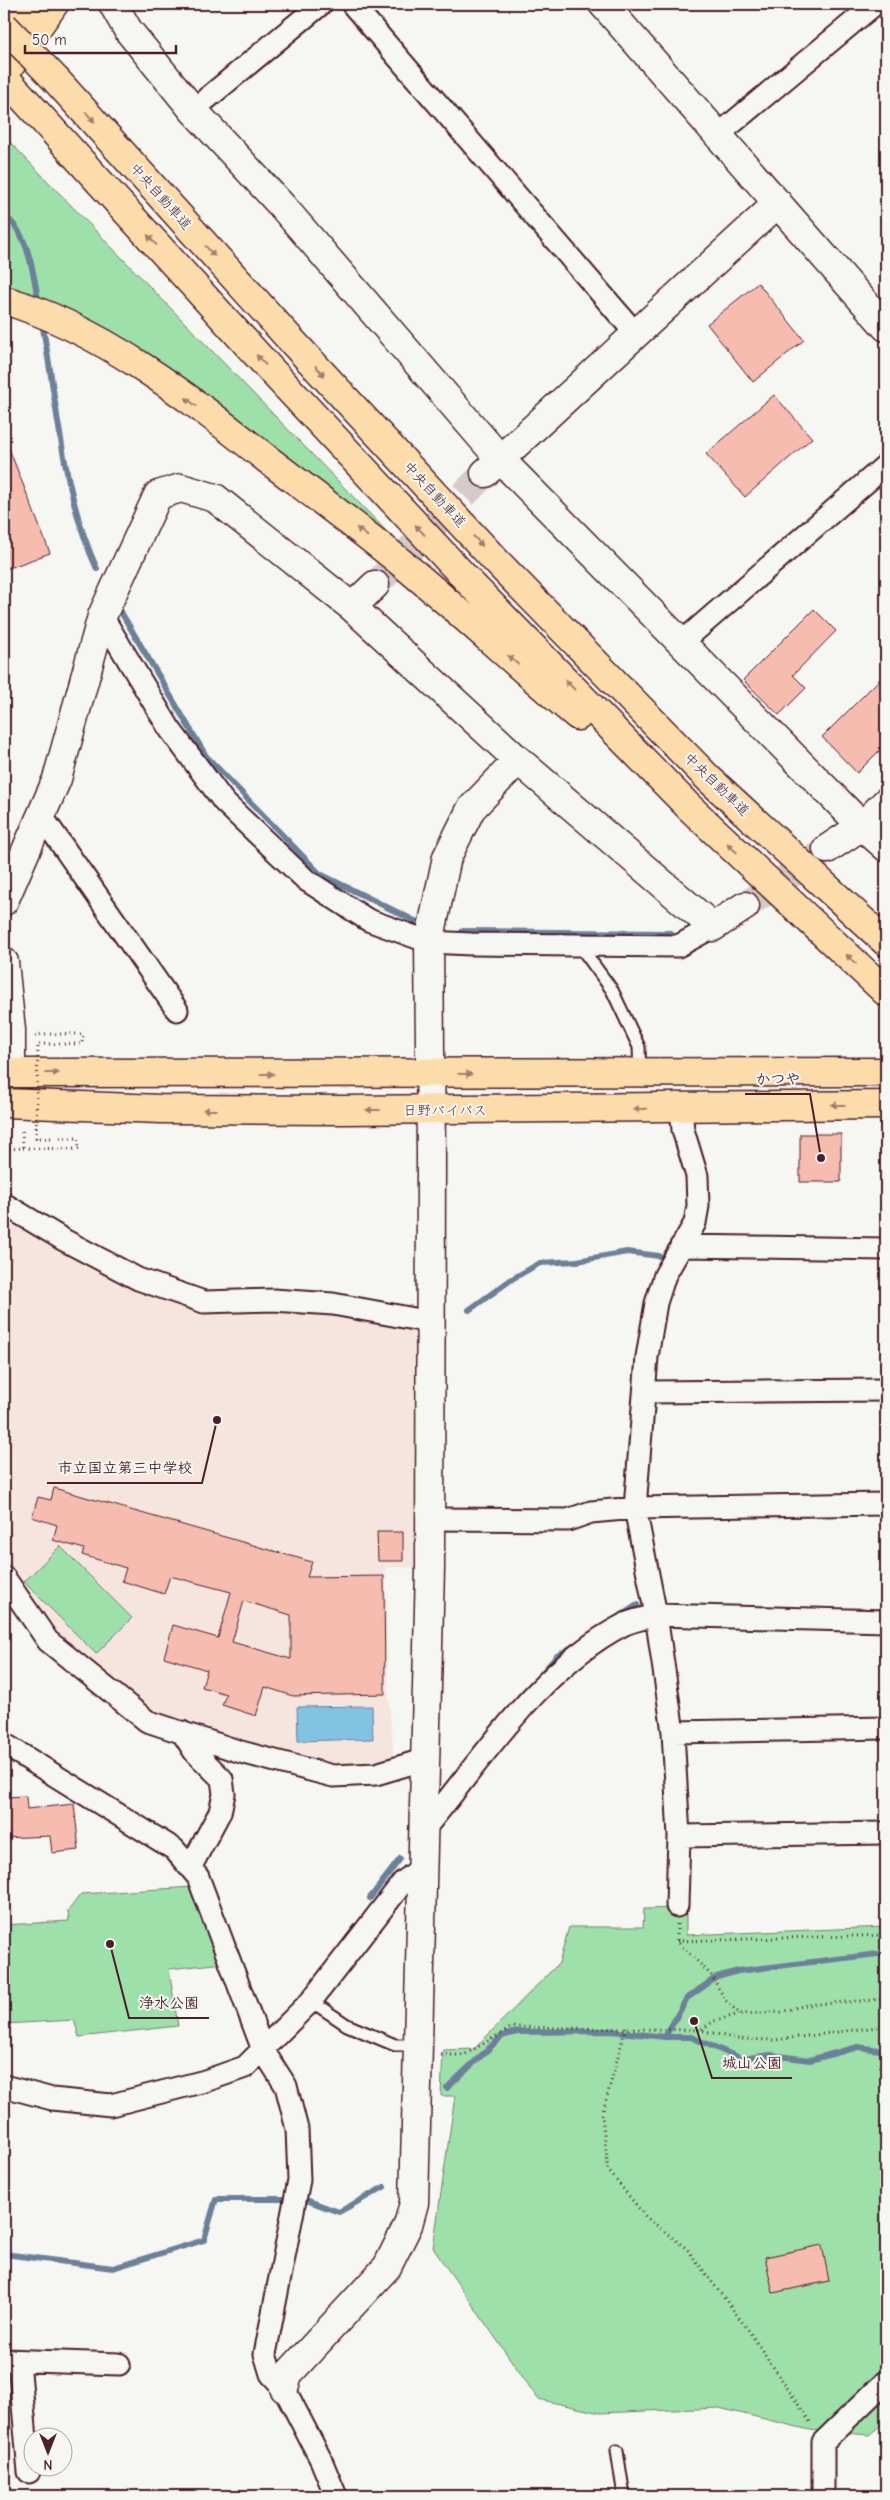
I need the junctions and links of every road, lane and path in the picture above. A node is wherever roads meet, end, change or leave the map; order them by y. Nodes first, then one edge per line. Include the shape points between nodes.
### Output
1 (30, 4) edge
2 (54, 4) edge
3 (113, 4) edge
4 (321, 4) edge
5 (352, 4) edge
6 (603, 4) edge
7 (863, 7) edge
8 (4, 26) edge
9 (4, 44) edge
10 (4, 76) edge
11 (193, 110) junction
12 (718, 135) junction
13 (778, 203) junction
14 (13, 303) edge
15 (886, 327) edge
16 (636, 334) junction
17 (886, 465) edge
18 (493, 466) junction
19 (375, 585) tunnel mouth
20 (352, 608) junction
21 (102, 616) junction
22 (681, 643) junction
23 (518, 760) junction
24 (886, 802) edge
25 (689, 807) junction
26 (41, 814) junction
27 (862, 826) junction
28 (886, 847) edge
29 (827, 849) tunnel mouth
30 (4, 901) edge
31 (745, 906) tunnel mouth
32 (713, 927) junction
33 (429, 942) junction
34 (886, 942) edge
35 (580, 946) junction
36 (4, 962) edge
37 (886, 992) edge
38 (177, 1010) dead end
39 (42, 1034) dead end
40 (7, 1035) edge
41 (886, 1072) edge
42 (7, 1073) edge
43 (431, 1074) junction
44 (640, 1074) junction
45 (12, 1103) edge
46 (886, 1105) edge
47 (681, 1108) junction
48 (431, 1110) junction
49 (23, 1148) junction
50 (4, 1149) edge
51 (4, 1204) edge
52 (681, 1246) junction
53 (886, 1249) edge
54 (431, 1322) junction
55 (886, 1390) edge
56 (646, 1392) junction
57 (886, 1504) edge
58 (635, 1508) junction
59 (430, 1519) junction
60 (4, 1577) edge
61 (656, 1615) junction
62 (886, 1621) edge
63 (886, 1728) edge
64 (182, 1732) junction
65 (673, 1732) junction
66 (4, 1744) edge
67 (426, 1759) junction
68 (425, 1828) junction
69 (886, 1833) edge
70 (679, 1836) junction
71 (190, 1868) junction
72 (423, 1868) junction
73 (677, 1906) joint
74 (886, 1935) edge
75 (677, 1940) junction
76 (886, 1999) edge
77 (312, 2001) junction
78 (740, 2014) junction
79 (886, 2026) edge
80 (626, 2027) junction
81 (701, 2030) junction
82 (263, 2050) junction
83 (418, 2050) junction
84 (4, 2086) edge
85 (12, 2360) edge
86 (119, 2364) dead end
87 (886, 2381) edge
88 (284, 2388) junction
89 (22, 2428) edge
90 (823, 2442) junction
91 (616, 2451) dead end
92 (336, 2496) edge
93 (624, 2496) edge
94 (823, 2496) edge

1 - 9 highway
2 - 10 highway
3 - 11 street via 128,30
4 - 11 street
5 - 16 street
6 - 12 street
7 - 12 street
8 -> 34 highway, 中央自動車道, bridge via 496,561 710,779
25 -> 10 highway via 457,570
11 - 18 street via 283,207
12 - 13 street
13 - 15 street
13 - 16 street
25 -> 14 highway via 576,715 404,565 238,436 111,348 59,320
16 - 18 street
17 - 22 street
18 - 22 street
19 - 20 street
20 - 21 street via 215,498 181,488 158,495
20 - 23 street
21 - 26 street via 57,779
21 - 33 street via 168,728 224,802 306,880 368,920
22 - 27 street
23 - 32 street
23 - 33 street via 471,809 447,857
24 - 27 street
37 -> 25 highway
26 - 30 street
26 - 38 street
27 - 28 street
27 - 29 street
31 - 32 street
32 - 35 street via 678,946
33 - 35 street
33 - 43 street
35 - 44 lane via 616,998 639,1047
36 - 40 street
39 - 49 path, bridge via 83,1034 82,1044 38,1044 36,1138 79,1138 79,1148
40 - 42 street
41 - 44 highway
42 -> 43 highway
43 -> 44 highway
43 - 48 street
48 -> 45 highway, 日野バイパス via 161,1109
45 - 49 path
46 -> 47 highway, 日野バイパス
47 -> 48 highway, 日野バイパス
47 - 52 street via 698,1192 695,1223
48 - 54 street
49 - 50 path
51 - 54 street via 138,1279 204,1302 273,1300 333,1304
52 - 53 street
52 - 56 street via 665,1275 656,1303 647,1357
54 - 59 street
55 - 56 street
56 - 58 street
57 - 58 street
58 - 59 street via 591,1512 568,1520
58 - 61 street
59 - 67 street
60 - 64 street via 48,1641 147,1721
61 - 62 street
61 - 65 street
61 - 68 street via 624,1624 563,1664
63 - 65 street
64 - 67 street via 241,1752 332,1776 376,1774
64 - 71 street via 194,1751 222,1779 224,1794 220,1812
65 - 70 street
66 - 71 street via 174,1849
67 - 68 street
68 - 72 street
69 - 70 street
70 - 73 street
71 - 82 street via 198,1876
72 - 77 street via 403,1882
72 - 83 street
73 - 75 path
74 - 75 path
75 - 78 path via 718,1983 724,2000
76 - 78 path
77 - 82 street
77 - 83 lane via 347,2025 395,2045
78 - 81 path via 714,2021
79 - 81 path via 774,2040 736,2039
80 - 81 path
80 - 83 path via 512,2027 464,2055
80 - 90 path via 602,2115 608,2170 646,2217 687,2249 749,2331
82 - 84 street via 245,2067 205,2081 110,2105 52,2099
82 - 88 street via 286,2086 297,2129 299,2180 265,2354 271,2374
83 - 88 street via 414,2203 408,2225 387,2268 288,2374
85 - 86 street
85 - 89 street
87 - 90 street
88 - 92 street
90 - 94 street
91 - 93 lane

